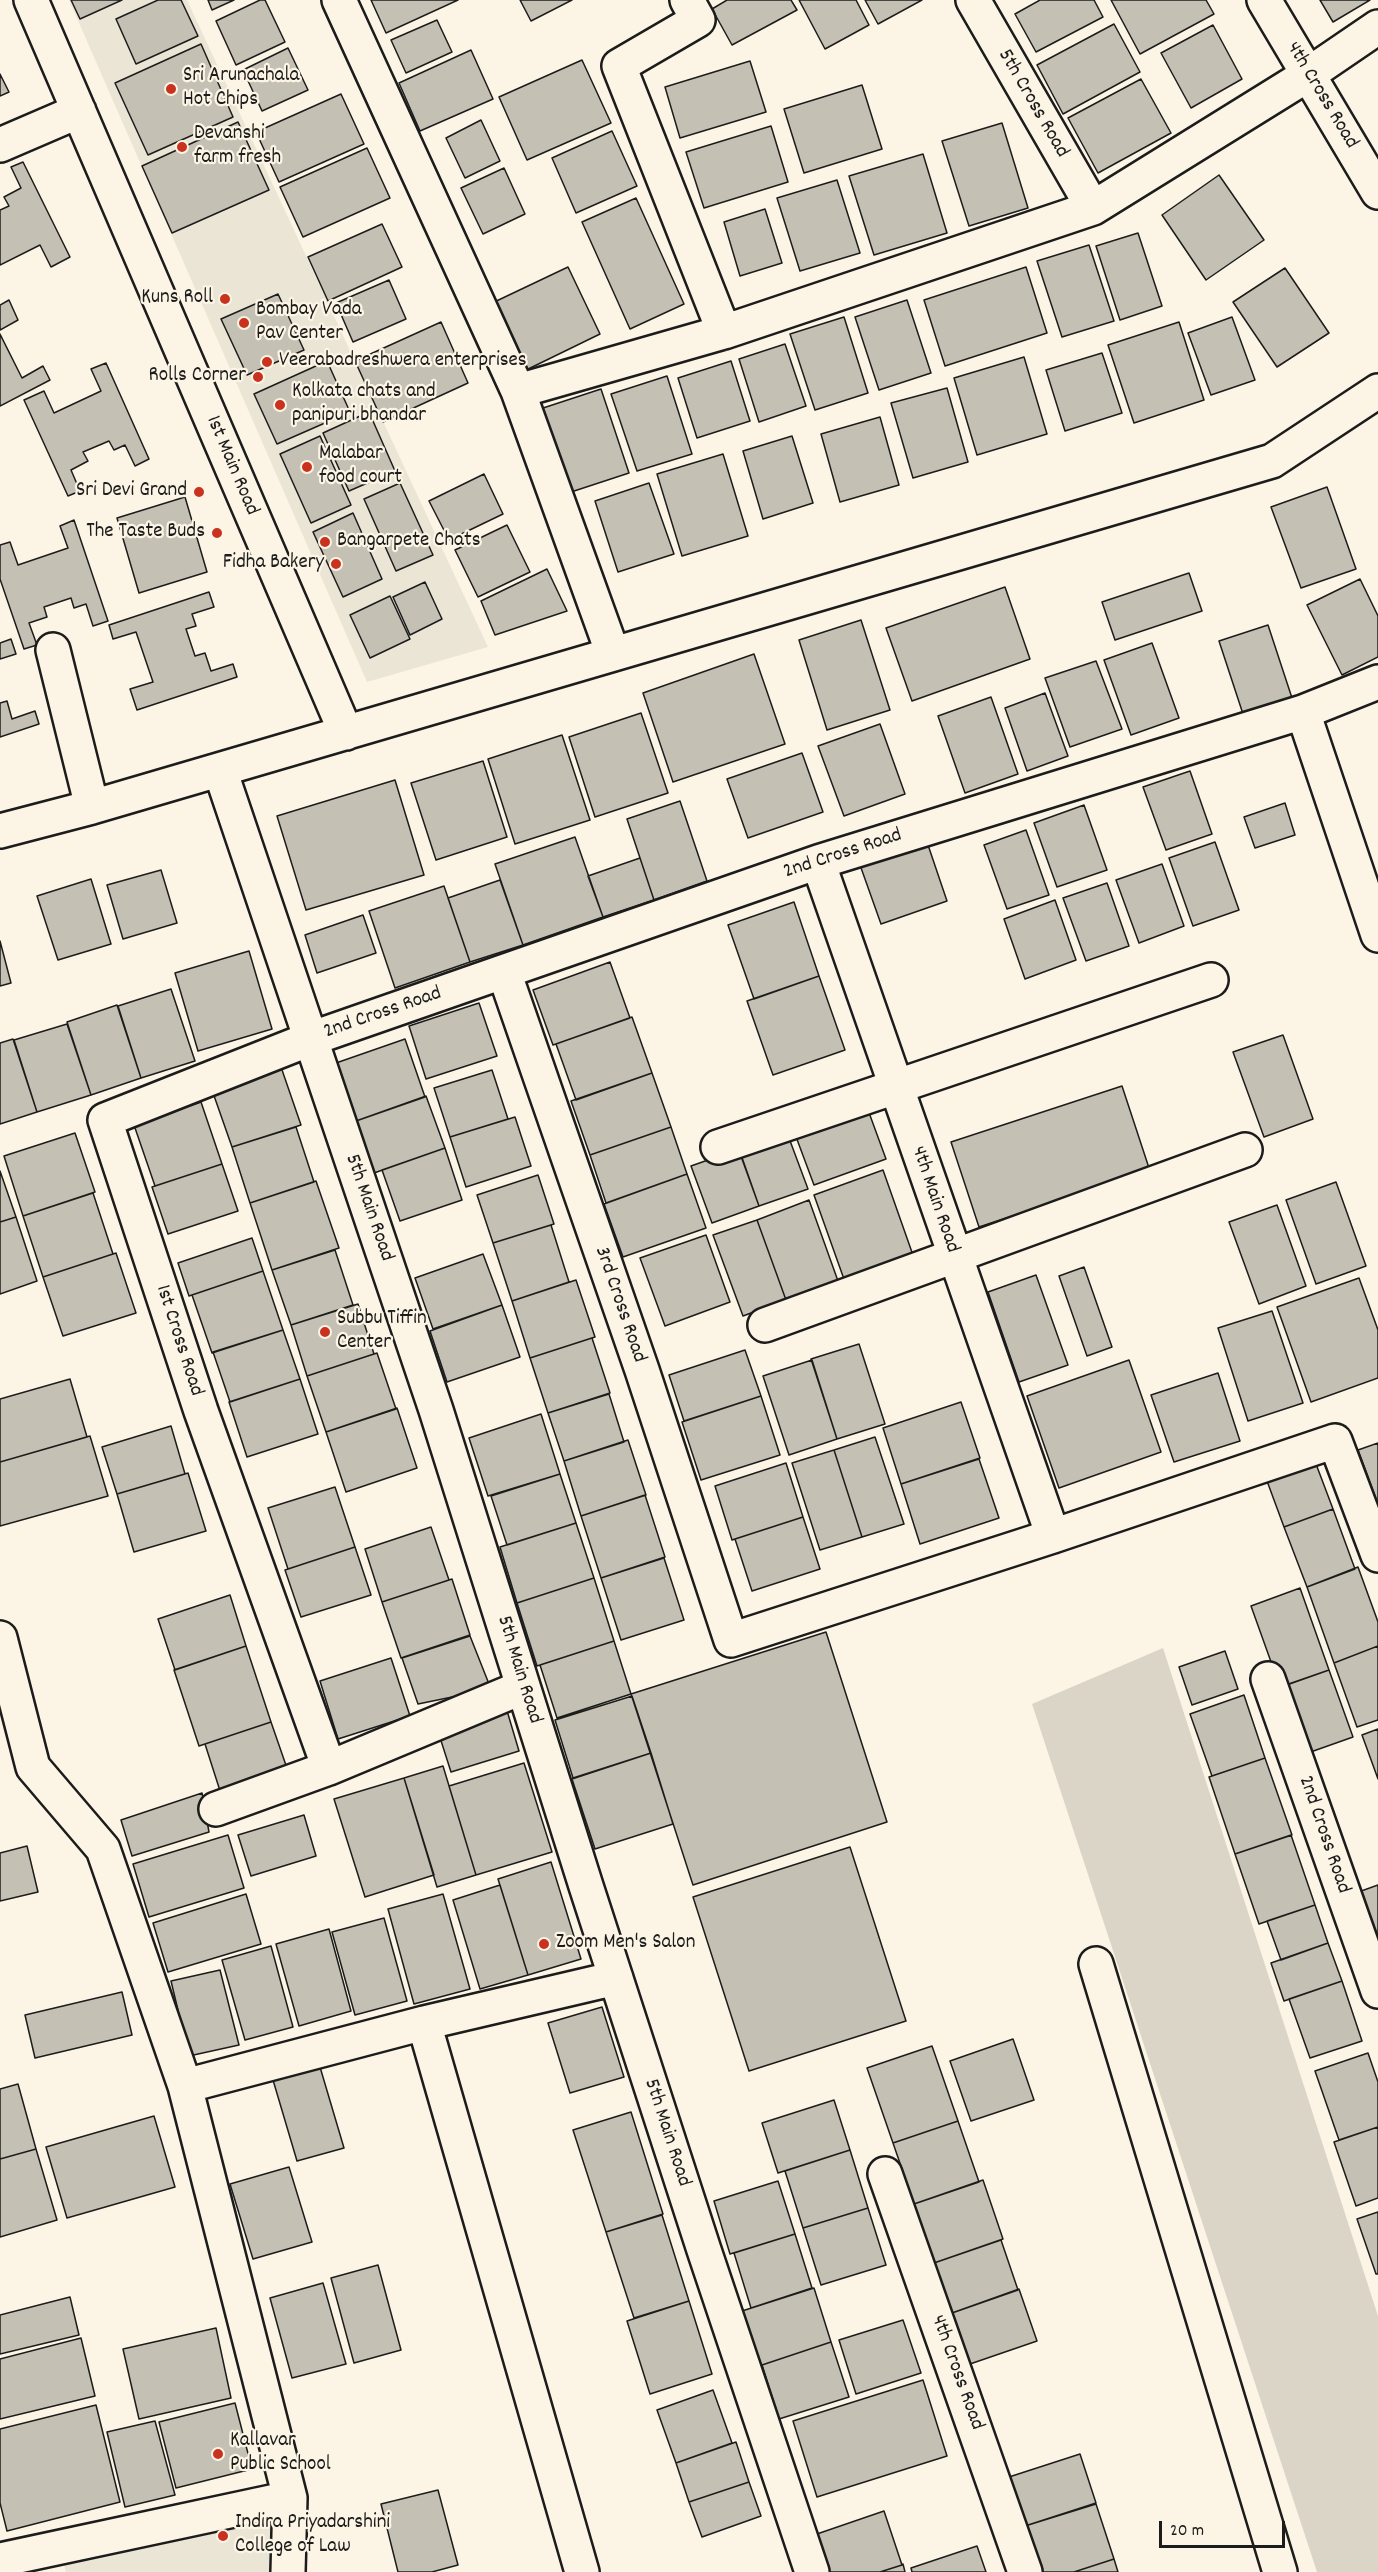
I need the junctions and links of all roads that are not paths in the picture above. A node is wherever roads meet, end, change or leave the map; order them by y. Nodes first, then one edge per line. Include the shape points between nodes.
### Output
1 (31, 0) edge
2 (339, 0) edge
3 (687, 0) edge
4 (973, 0) edge
5 (1264, 0) edge
6 (1378, 27) edge
7 (1309, 74) junction
8 (79, 111) junction
9 (0, 145) edge
10 (1378, 192) edge
11 (1093, 208) junction
12 (724, 332) junction
13 (518, 390) junction
14 (1378, 391) edge
15 (53, 650) dead end
16 (613, 654) junction
17 (1378, 681) edge
18 (1303, 712) junction
19 (346, 732) junction
20 (220, 770) junction
21 (92, 807) junction
22 (0, 831) edge
23 (818, 862) junction
24 (1378, 935) edge
25 (504, 972) junction
26 (1211, 980) dead end
27 (310, 1039) junction
28 (895, 1086) junction
29 (718, 1147) dead end
30 (1245, 1150) dead end
31 (953, 1257) junction
32 (765, 1325) dead end
33 (1053, 1536) junction
34 (1378, 1555) edge
35 (0, 1638) edge
36 (1268, 1679) dead end
37 (523, 1688) junction
38 (329, 1768) junction
39 (216, 1809) dead end
40 (1096, 1964) dead end
41 (616, 1978) junction
42 (1378, 1991) edge
43 (424, 2023) junction
44 (185, 2086) junction
45 (885, 2174) dead end
46 (290, 2498) junction
47 (0, 2560) edge
48 (288, 2572) edge
49 (582, 2572) edge
50 (812, 2572) edge
51 (1025, 2572) edge
52 (1280, 2572) edge

1 - 8 street, 1st Main Road
2 - 13 street
3 - 12 street via 698,20 619,66
4 - 11 street, 5th Cross Road
5 - 7 street, 4th Cross Road
6 - 7 street
7 - 10 street, 4th Cross Road
7 - 11 street
8 - 9 street
8 - 19 street, 1st Main Road
11 - 12 street
12 - 13 street
13 - 16 street
14 - 16 street via 1272,462
15 - 21 street
16 - 19 street
17 - 18 street, 2nd Cross Road
18 - 23 street, 2nd Cross Road
18 - 24 street
19 - 20 street
20 - 21 street
20 - 27 street, 5th Main Road
21 - 22 street
23 - 25 street, 2nd Cross Road
23 - 28 street, 4th Main Road
25 - 27 street, 2nd Cross Road
25 - 33 street, 3rd Cross Road via 731,1640
26 - 28 street
27 - 37 street, 5th Main Road via 436,1410
27 - 38 street, 1st Cross Road via 105,1120 201,1411
28 - 29 street
28 - 31 street, 4th Main Road
30 - 31 street
31 - 32 street
31 - 33 street, 4th Main Road
33 - 34 street via 1335,1441
35 - 44 street via 33,1767 103,1849
36 - 42 street, 2nd Cross Road
37 - 38 street
37 - 41 street, 5th Main Road
38 - 39 street
40 - 52 street
41 - 43 street
41 - 50 street, 5th Main Road
43 - 44 street
43 - 49 street
44 - 46 street
45 - 51 street, 4th Cross Road
46 - 47 street
46 - 48 street

